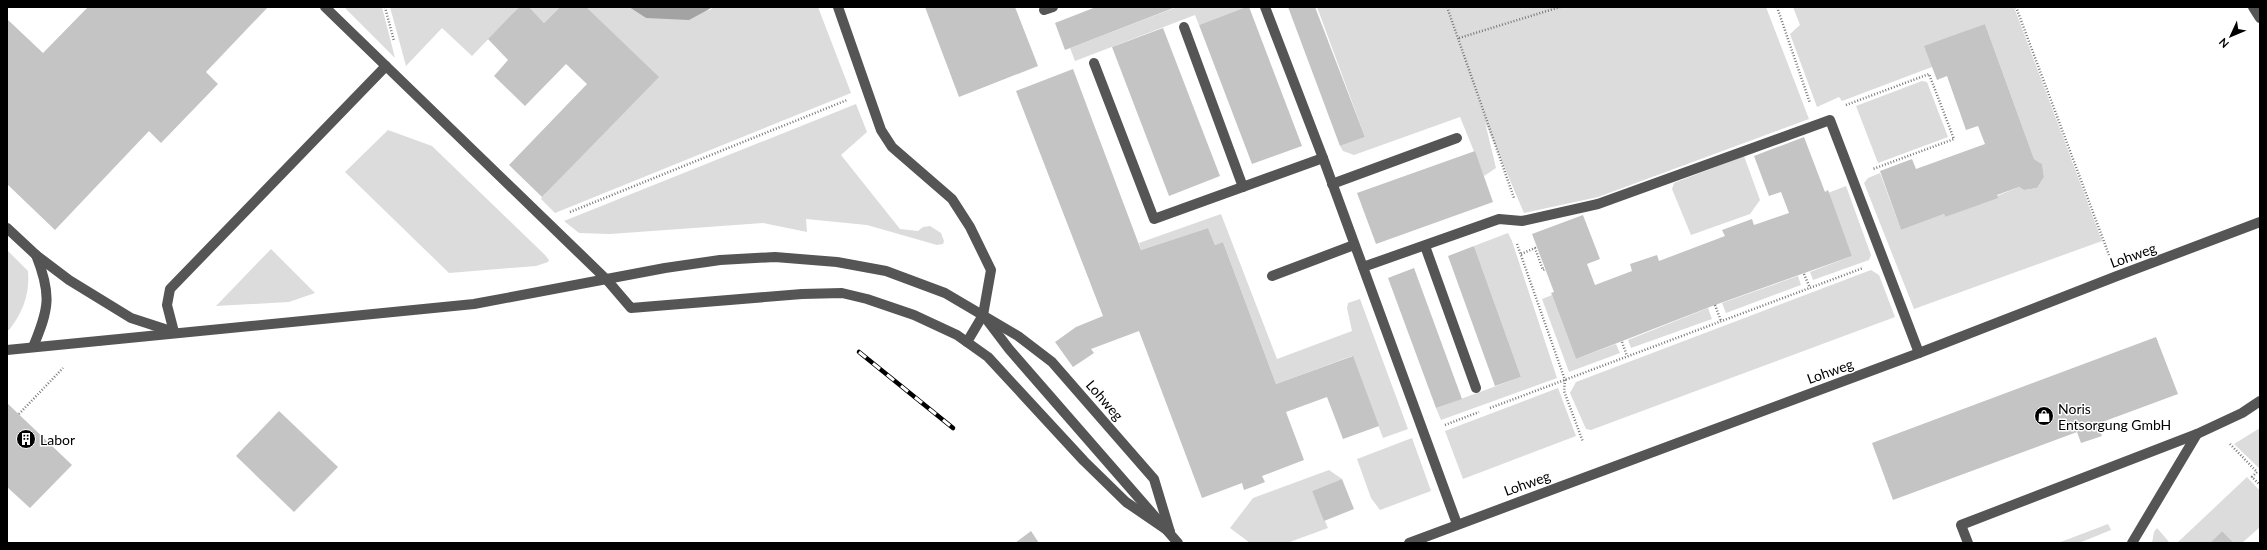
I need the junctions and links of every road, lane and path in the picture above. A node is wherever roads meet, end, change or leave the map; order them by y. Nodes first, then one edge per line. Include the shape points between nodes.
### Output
1 (325, 7) edge
2 (838, 7) edge
3 (1265, 7) edge
4 (1447, 7) edge
5 (1560, 7) edge
6 (1777, 7) edge
7 (2016, 7) edge
8 (2253, 7) edge
9 (2260, 18) edge
10 (1184, 27) dead end
11 (1459, 38) junction
12 (1094, 63) dead end
13 (386, 66) junction
14 (868, 92) junction
15 (1830, 120) junction
16 (1817, 125) junction
17 (1457, 138) dead end
18 (1323, 158) junction
19 (1852, 177) junction
20 (1332, 184) junction
21 (1243, 187) junction
22 (1509, 220) junction
23 (547, 221) junction
24 (1522, 221) junction
25 (2260, 222) edge
26 (7, 228) edge
27 (1354, 245) junction
28 (1425, 246) junction
29 (1521, 254) junction
30 (36, 255) junction
31 (1883, 260) junction
32 (1363, 267) junction
33 (1546, 269) dead end
34 (1804, 274) dead end
35 (1272, 276) dead end
36 (2117, 276) junction
37 (607, 280) junction
38 (1810, 288) junction
39 (1715, 305) dead end
40 (983, 315) junction
41 (1721, 321) junction
42 (174, 332) junction
43 (966, 342) junction
44 (1622, 342) dead end
45 (61, 345) junction
46 (33, 347) junction
47 (7, 350) edge
48 (1919, 354) junction
49 (1627, 356) junction
50 (1565, 380) junction
51 (1476, 388) dead end
52 (2260, 401) edge
53 (19, 414) dead end
54 (2212, 427) junction
55 (1424, 433) junction
56 (2197, 434) junction
57 (1583, 442) dead end
58 (2260, 485) edge
59 (1457, 524) junction
60 (1170, 532) junction
61 (1178, 543) edge
62 (1410, 543) edge
63 (1968, 543) edge
64 (2132, 543) edge

1 - 13 street
2 - 14 street
3 - 18 street
4 - 11 path
5 - 11 path
6 - 16 path
7 - 36 path
8 - 9 street
10 - 21 street
11 - 24 path
12 - 21 street via 1154,220
13 - 23 street
13 - 42 street via 170,289 167,305
14 - 23 path
14 - 40 street via 881,130 892,147 952,199 970,227 992,270
15 - 16 street
15 - 19 street
15 - 19 path via 1839,108 1929,74 1954,139
16 - 24 street via 1598,204
17 - 20 street
18 - 20 street
18 - 21 street
19 - 31 street
20 - 27 street
22 - 24 street
22 - 28 street via 1498,219
22 - 29 path
23 - 37 street
25 - 36 street, Lohweg
26 - 30 street
27 - 32 street
27 - 35 street
28 - 32 street
28 - 51 street
29 - 33 path via 1535,248 1543,270
29 - 50 path
30 - 42 street via 69,280 131,318
30 - 46 street via 46,280 47,301 43,322
31 - 38 path
31 - 48 street
32 - 55 street
34 - 38 path
36 - 48 street, Lohweg
37 - 40 street, Lohweg via 720,260 775,257 837,262 886,271 945,293
37 - 42 street, Lohweg via 474,304
37 - 43 street via 631,308 842,293 914,316
38 - 41 path
39 - 41 path
40 - 43 street
40 - 60 street, Lohweg via 1009,349
40 - 60 street, Lohweg via 1018,336 1052,362 1154,479
41 - 49 path
42 - 45 street, Lohweg
43 - 60 street via 988,357 1084,461 1126,502
44 - 49 path
45 - 46 street, Lohweg
45 - 53 path via 63,368
46 - 47 street, Lohweg
48 - 59 street, Lohweg
49 - 50 path
50 - 55 path
50 - 57 path via 1564,391
52 - 54 street
54 - 56 street
54 - 58 path via 2257,472 2252,477
55 - 59 street
56 - 63 street via 1961,525
56 - 64 street
59 - 62 street, Lohweg
60 - 61 street, Lohweg

